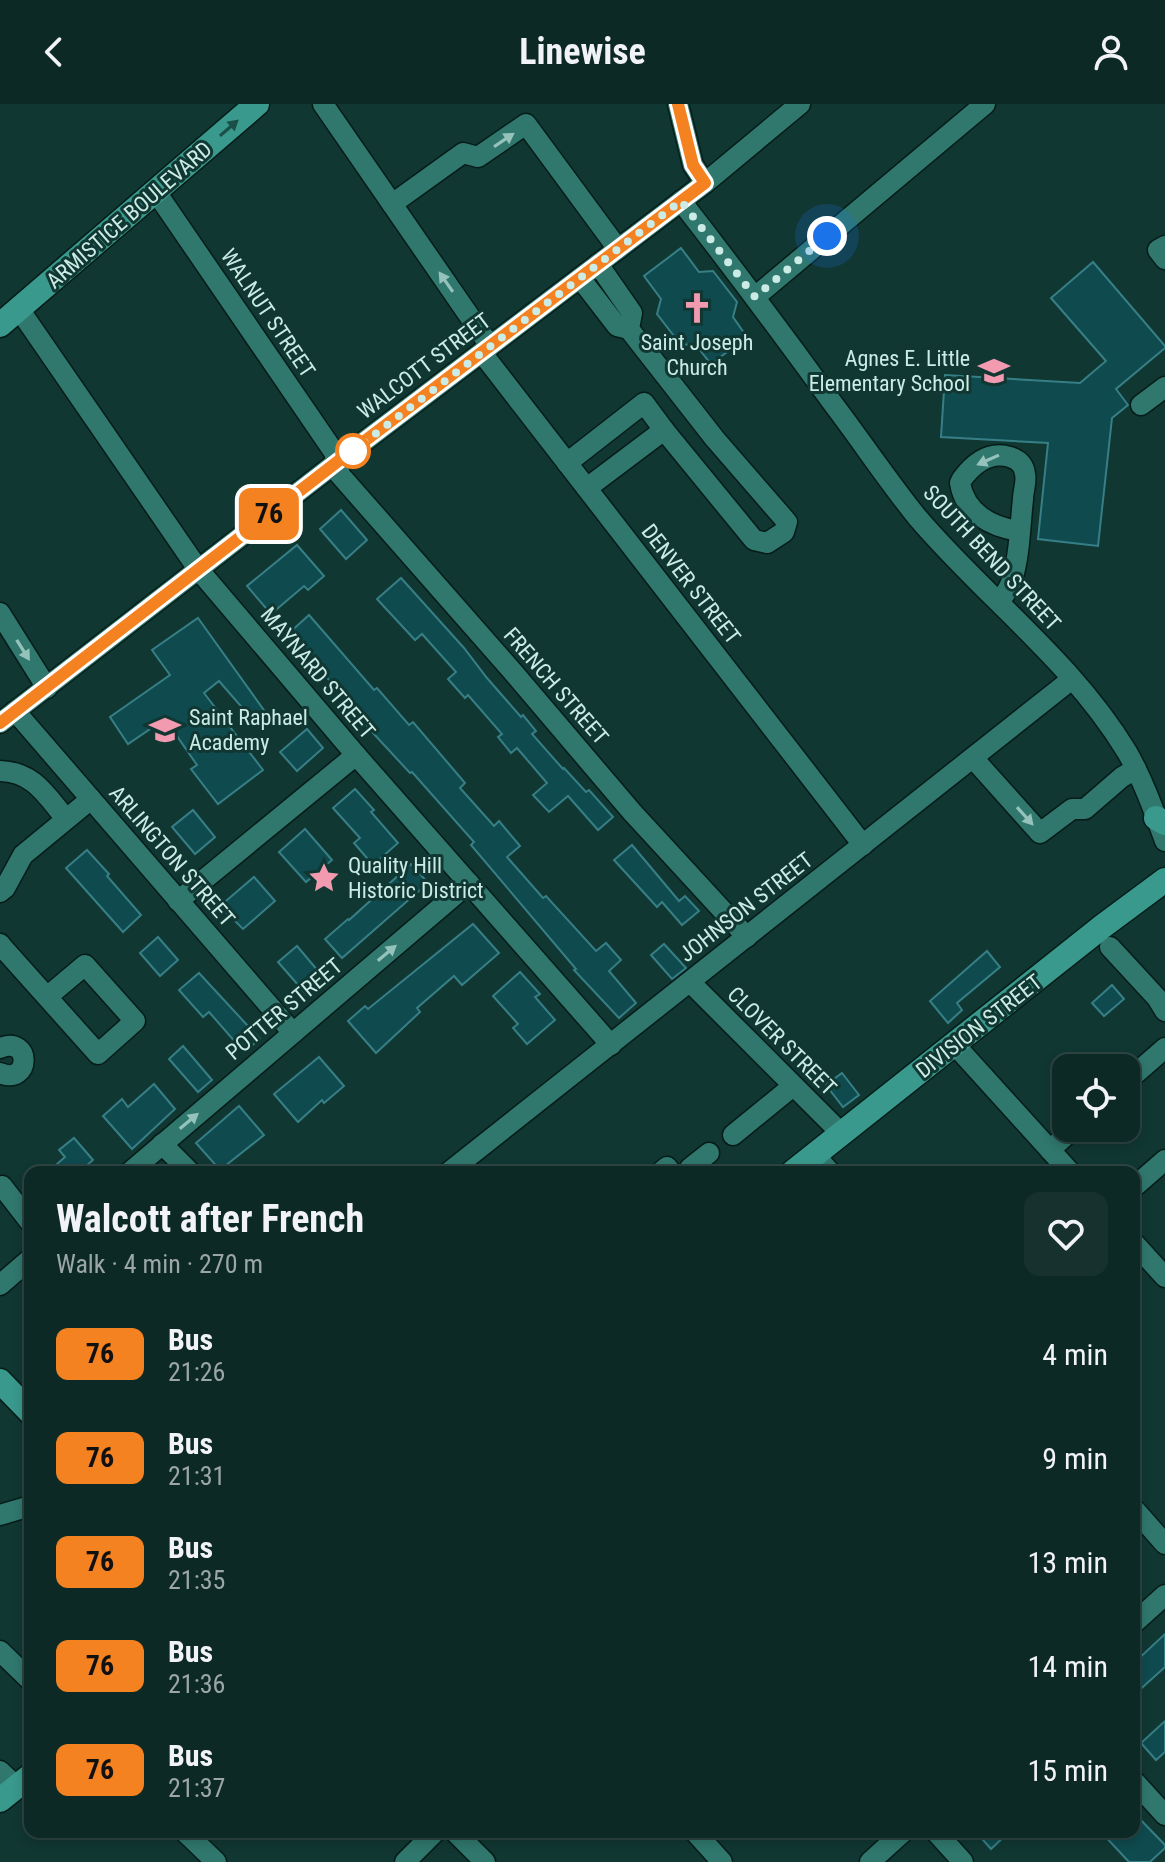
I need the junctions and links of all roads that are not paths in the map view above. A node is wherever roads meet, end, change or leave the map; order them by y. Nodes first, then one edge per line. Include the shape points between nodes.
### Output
1 (257, 104) edge
2 (323, 104) edge
3 (678, 104) edge
4 (800, 104) edge
5 (985, 104) edge
6 (705, 183) junction
7 (156, 192) junction
8 (681, 201) junction
9 (392, 204) junction
10 (1165, 246) edge
11 (618, 249) junction
12 (1165, 259) edge
13 (598, 264) junction
14 (580, 278) junction
15 (755, 297) junction
16 (19, 309) junction
17 (0, 325) edge
18 (629, 329) junction
19 (486, 349) junction
20 (1165, 387) edge
21 (681, 396) junction
22 (1141, 405) dead end
23 (659, 423) junction
24 (337, 462) junction
25 (567, 463) junction
26 (587, 488) junction
27 (1019, 531) dead end
28 (198, 569) junction
29 (999, 601) junction
30 (0, 613) edge
31 (1072, 679) junction
32 (47, 688) junction
33 (8, 717) edge
34 (356, 755) junction
35 (973, 758) junction
36 (1136, 769) junction
37 (0, 771) edge
38 (91, 799) junction
39 (66, 819) junction
40 (1161, 820) edge
41 (1165, 841) edge
42 (863, 845) junction
43 (1165, 880) edge
44 (469, 883) junction
45 (0, 892) edge
46 (178, 901) junction
47 (747, 937) junction
48 (0, 944) edge
49 (1110, 947) dead end
50 (690, 982) junction
51 (47, 997) dead end
52 (1165, 1011) edge
53 (293, 1033) junction
54 (611, 1045) junction
55 (955, 1045) junction
56 (0, 1048) edge
57 (1165, 1048) edge
58 (1140, 1070) edge
59 (0, 1073) edge
60 (793, 1086) junction
61 (841, 1133) junction
62 (733, 1135) dead end
63 (1059, 1142) edge
64 (162, 1144) junction
65 (1050, 1150) junction
66 (709, 1153) dead end
67 (1165, 1160) edge
68 (822, 1164) edge
69 (137, 1166) edge
70 (184, 1166) edge
71 (457, 1166) edge
72 (693, 1166) edge
73 (1065, 1166) edge
74 (1140, 1182) edge
75 (2, 1186) edge
76 (24, 1214) edge
77 (1140, 1250) edge
78 (24, 1264) edge
79 (1165, 1277) edge
80 (0, 1285) edge
81 (1, 1385) edge
82 (24, 1406) edge
83 (24, 1508) edge
84 (0, 1515) edge
85 (1140, 1516) edge
86 (1165, 1544) edge
87 (1165, 1595) edge
88 (1140, 1618) edge
89 (0, 1651) edge
90 (24, 1674) edge
91 (1140, 1788) edge
92 (1165, 1815) edge
93 (191, 1838) edge
94 (429, 1838) edge
95 (461, 1838) edge
96 (700, 1838) edge
97 (896, 1838) edge
98 (941, 1838) edge
99 (216, 1862) edge
100 (405, 1862) edge
101 (485, 1862) edge
102 (722, 1862) edge
103 (870, 1862) edge
104 (963, 1862) edge

7 -> 1 main road, ARMISTICE BOULEVARD
2 - 9 street, DENVER STREET
3 - 6 street via 693,165
4 - 6 street, WALCOTT STREET
5 - 15 street
6 - 8 street, WALCOTT STREET
7 - 16 main road, ARMISTICE BOULEVARD
7 - 24 street, WALNUT STREET
8 - 11 street, WALCOTT STREET
8 - 15 street, SOUTH BEND STREET
9 -> 11 street via 463,153 478,157 526,124
19 -> 9 street, DENVER STREET
10 - 12 street via 1158,250
11 - 13 street, WALCOTT STREET
13 - 14 street, WALCOTT STREET
13 - 18 street via 632,313
14 - 18 street via 617,326
14 - 19 street, WALCOTT STREET
15 - 29 street, SOUTH BEND STREET via 916,515
16 - 17 main road, ARMISTICE BOULEVARD
16 - 28 street, MAYNARD STREET
18 - 21 street
19 - 24 street, WALCOTT STREET
19 - 25 street, DENVER STREET
20 - 22 street
21 - 23 street
21 - 23 street via 787,522 784,532 767,543 754,540
23 - 25 street via 644,403
23 - 26 street
24 - 28 street, WALCOTT STREET
24 - 47 street, FRENCH STREET via 340,475
25 - 26 street, DENVER STREET
26 - 42 street, DENVER STREET
27 - 29 street via 1011,584
28 - 32 street, WALCOTT STREET
28 - 34 street, MAYNARD STREET
29 - 31 street, SOUTH BEND STREET
30 -> 32 street
31 - 35 street, JOHNSON STREET
31 - 36 street, SOUTH BEND STREET
32 - 33 street, WALCOTT STREET
33 - 38 street, ARLINGTON STREET
34 - 44 street, MAYNARD STREET
34 - 46 street
35 -> 36 street via 1040,833 1072,809 1085,809
35 - 42 street, JOHNSON STREET
36 - 40 street, SOUTH BEND STREET
37 - 39 street via 17,771 38,785
38 - 39 street
38 - 46 street, ARLINGTON STREET
39 - 45 street via 23,855
40 - 41 street, SOUTH BEND STREET
42 - 47 street, JOHNSON STREET
43 - 55 main road, DIVISION STREET
53 -> 44 street, POTTER STREET
44 - 54 street, MAYNARD STREET
46 - 53 street, ARLINGTON STREET
47 - 50 street, JOHNSON STREET
48 - 51 street
49 - 52 street
50 - 54 street, JOHNSON STREET
50 - 60 street, CLOVER STREET
64 -> 53 street, POTTER STREET
54 - 71 street, JOHNSON STREET
55 - 61 main road, DIVISION STREET
55 - 65 street
56 - 59 street via 18,1048 24,1061 17,1074
57 - 58 street
60 - 61 street, CLOVER STREET
60 - 62 street
61 - 68 main road, DIVISION STREET
63 - 65 street
64 - 69 street, POTTER STREET
64 - 70 street
65 - 73 street
66 - 72 street
67 - 74 street
75 - 76 street
77 - 79 street
78 - 80 street
81 - 82 main road
83 - 84 street
85 - 86 street
87 - 88 street
89 - 90 street
91 - 92 street
93 - 99 street
94 - 100 street
95 - 101 street
96 - 102 street
97 - 103 street
98 - 104 street

